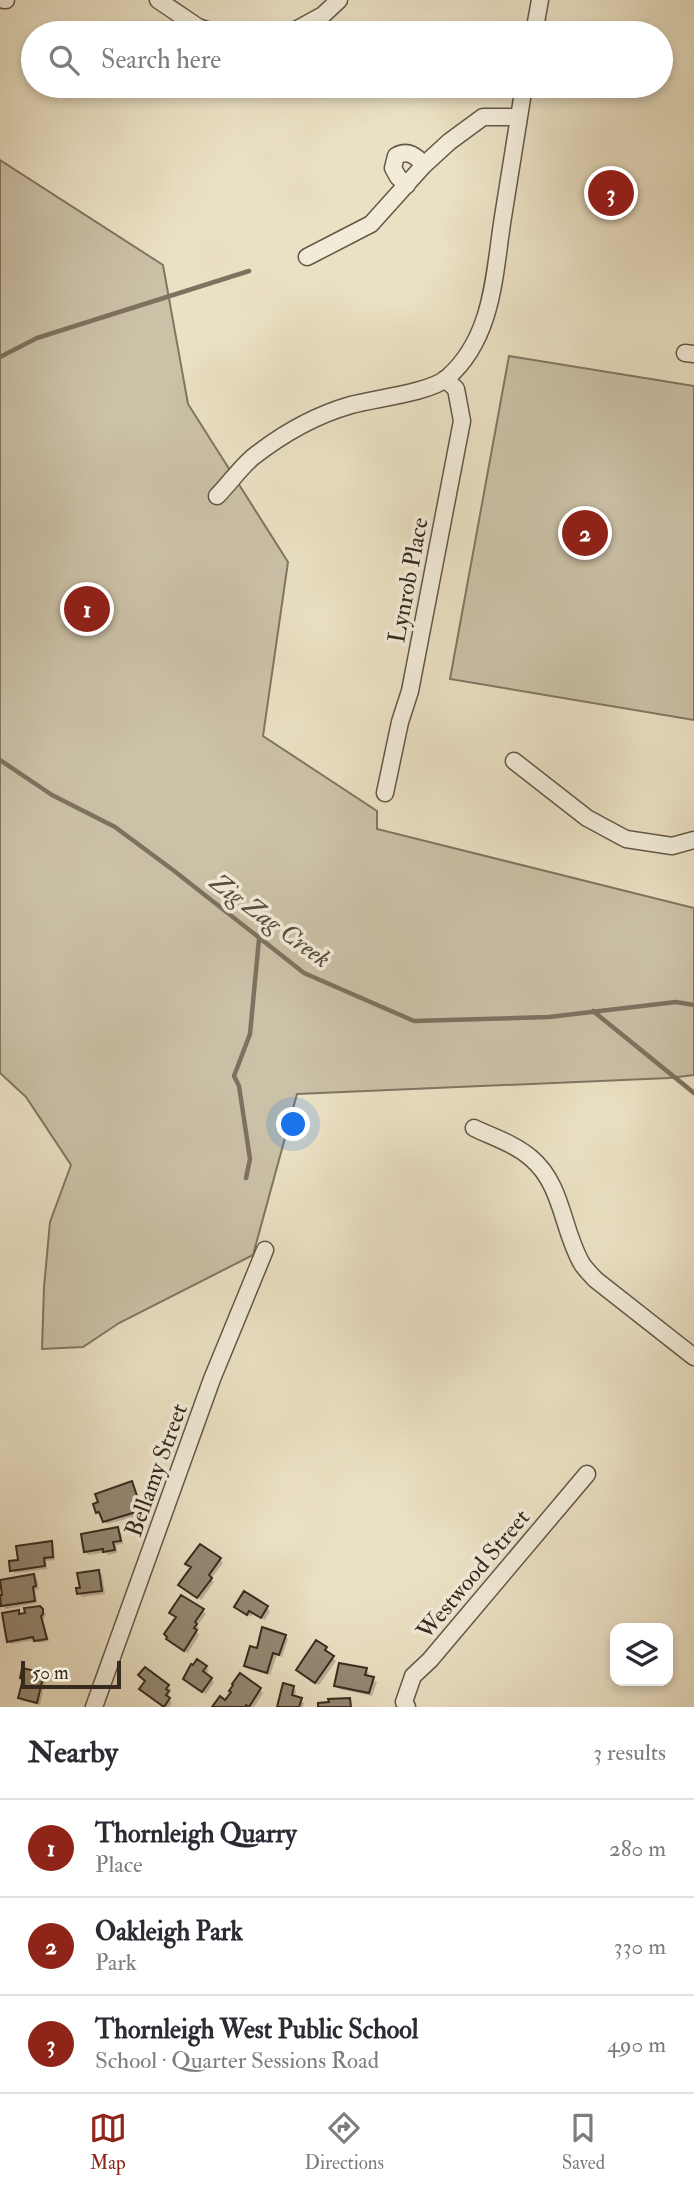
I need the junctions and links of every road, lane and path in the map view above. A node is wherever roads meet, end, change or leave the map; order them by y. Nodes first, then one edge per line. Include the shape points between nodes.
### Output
1 (159, 0) edge
2 (339, 0) edge
3 (540, 0) edge
4 (189, 21) edge
5 (312, 21) edge
6 (536, 21) edge
7 (522, 98) edge
8 (519, 117) junction
9 (424, 165) junction
10 (407, 185) junction
11 (307, 257) dead end
12 (445, 379) junction
13 (217, 496) dead end
14 (514, 761) dead end
15 (385, 793) dead end
16 (694, 840) edge
17 (474, 1128) dead end
18 (265, 1250) dead end
19 (694, 1357) edge
20 (587, 1474) dead end
21 (94, 1707) edge
22 (407, 1707) edge

1 - 4 street
2 - 5 street
3 - 6 street
7 - 8 street
8 - 9 street via 483,117
8 - 12 street via 491,300 474,344
9 - 10 street
9 - 10 street via 412,154 396,156 395,172
10 - 11 street via 371,224
12 - 13 street via 421,390 347,406 300,427 251,458
12 - 15 street, Lynrob Place via 456,389 462,421 410,691
14 - 16 street via 587,818 626,839 672,846
17 - 19 street via 520,1150 538,1165 554,1189 584,1267
18 - 21 street, Bellamy Street via 212,1379
20 - 22 street, Westwood Street via 413,1676 404,1702

